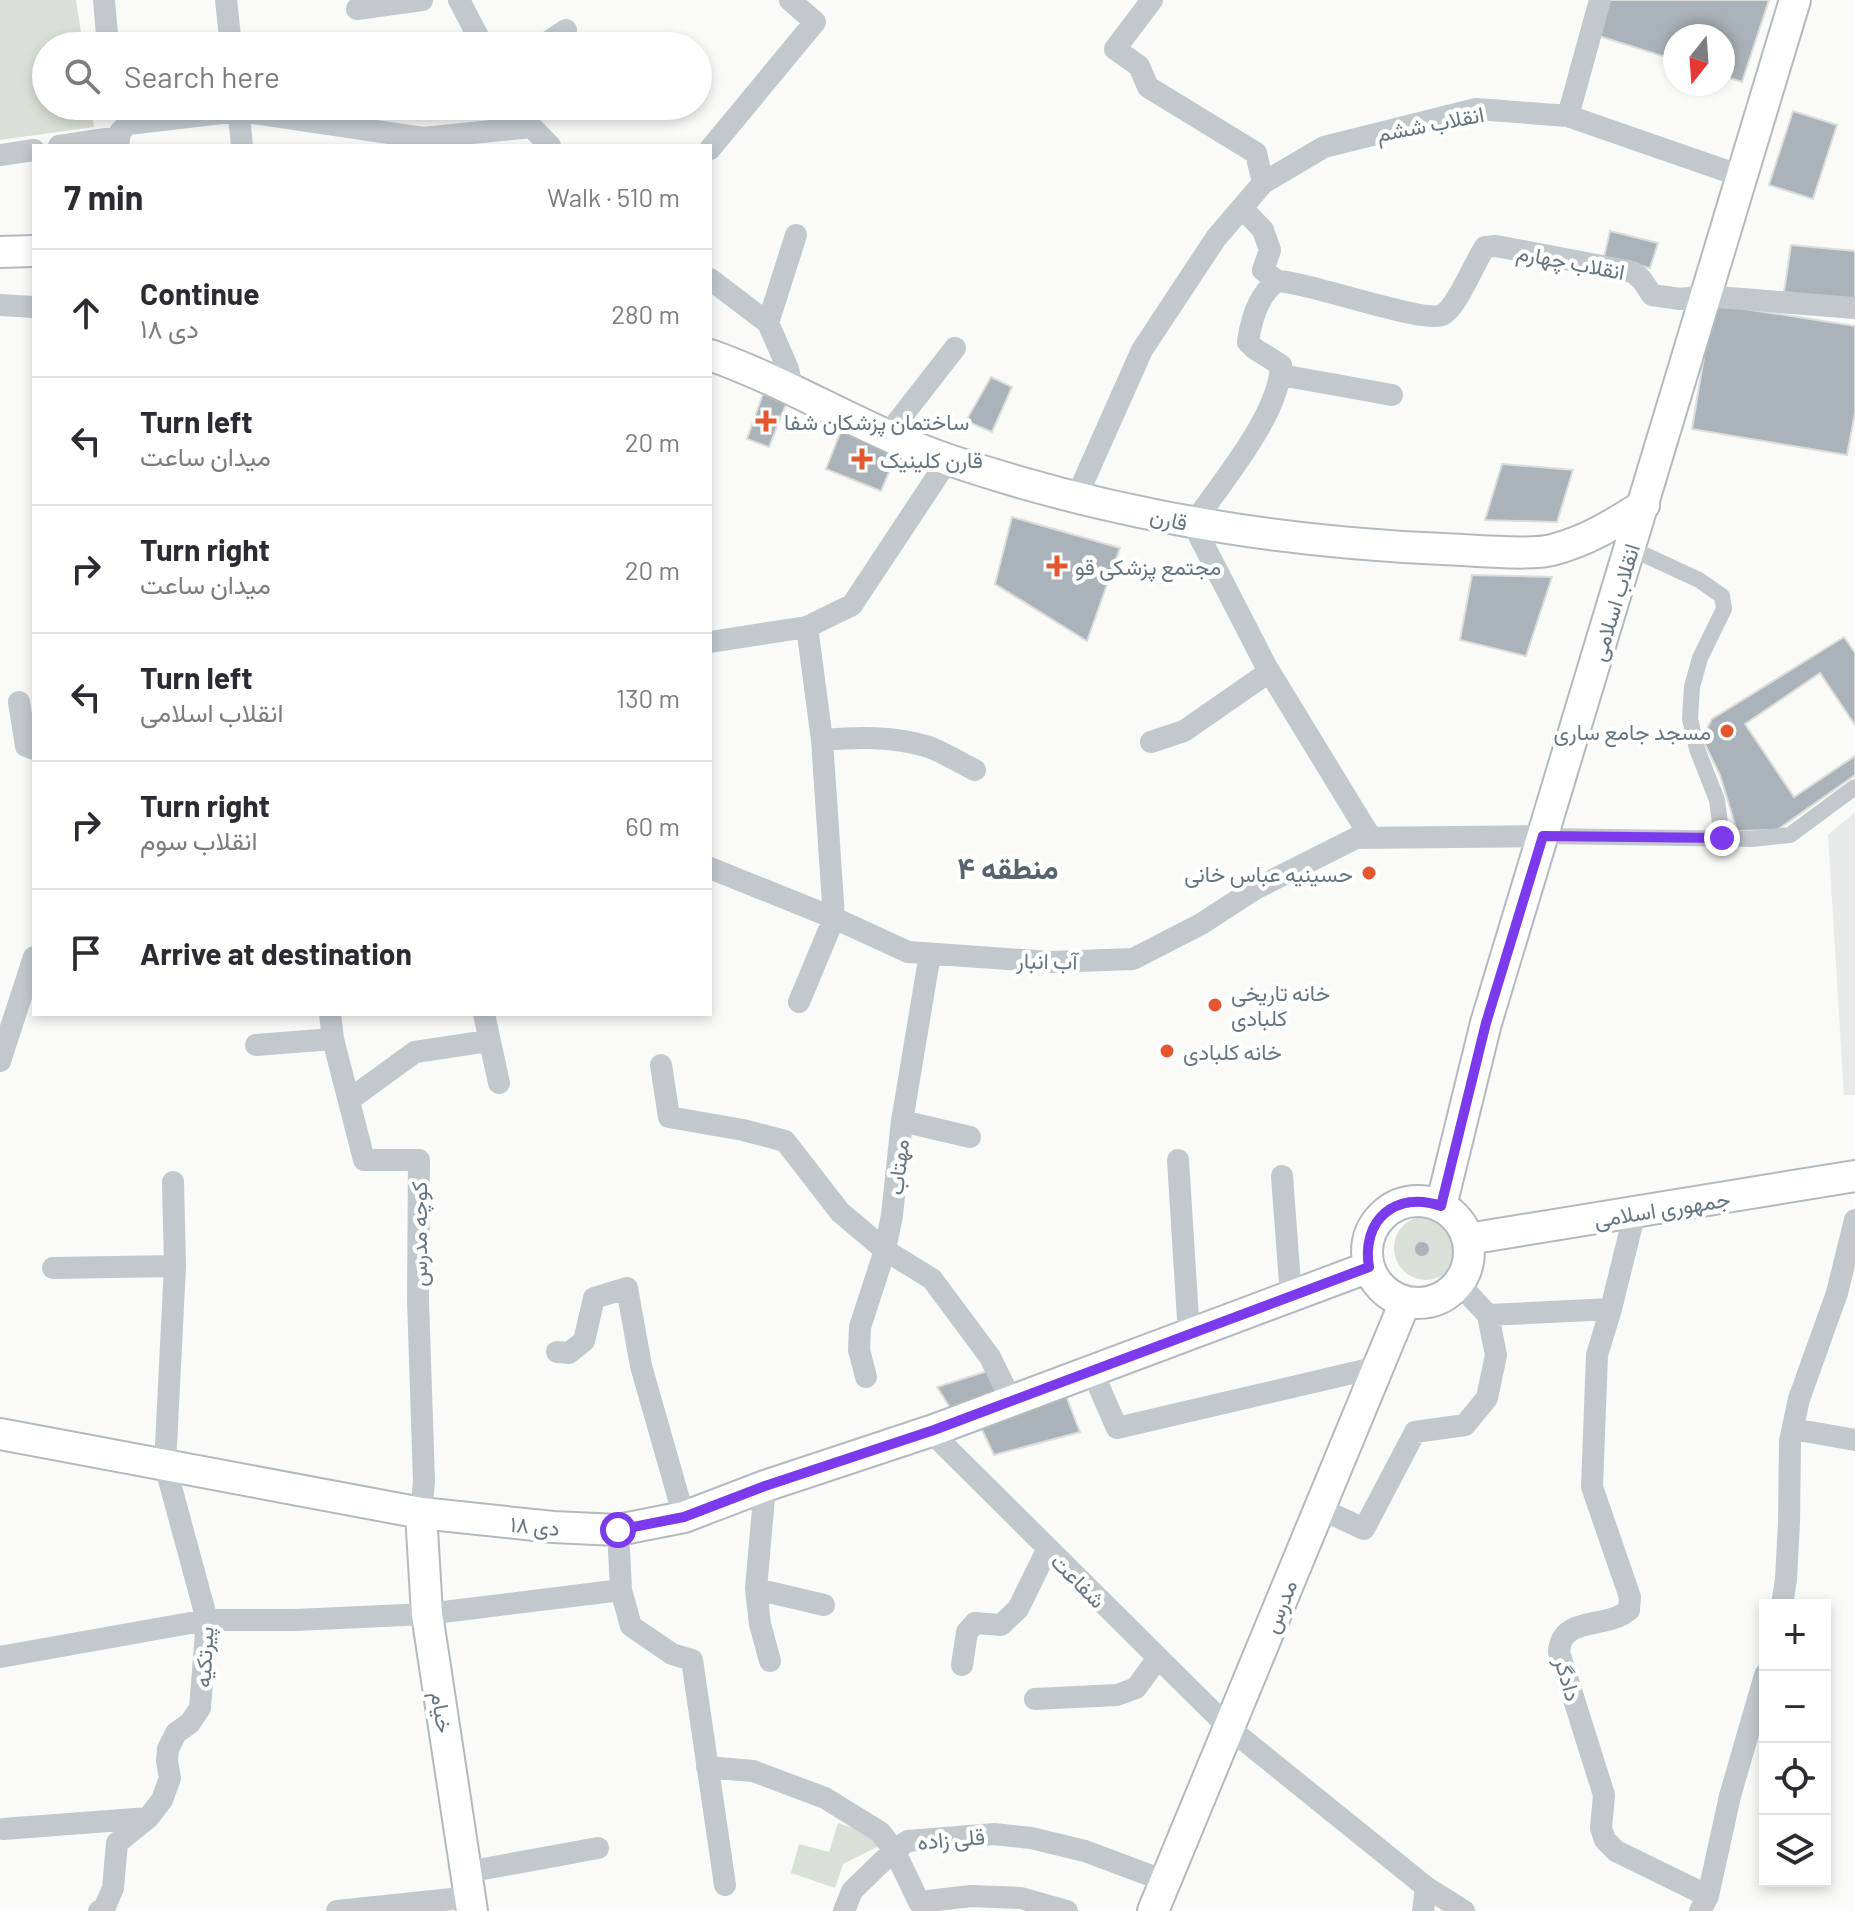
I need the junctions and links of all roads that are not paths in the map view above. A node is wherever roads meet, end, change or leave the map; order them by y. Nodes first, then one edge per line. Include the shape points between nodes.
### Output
1 (104, 0) edge
2 (226, 0) edge
3 (422, 0) edge
4 (459, 0) edge
5 (790, 0) edge
6 (1152, 0) edge
7 (1600, 0) edge
8 (1795, 0) edge
9 (357, 9) dead end
10 (566, 30) dead end
11 (107, 32) edge
12 (229, 32) edge
13 (476, 32) edge
14 (563, 32) edge
15 (1568, 116) junction
16 (157, 120) edge
17 (239, 120) edge
18 (308, 120) edge
19 (526, 120) edge
20 (531, 127) junction
21 (118, 141) edge
22 (83, 144) edge
23 (242, 144) edge
24 (548, 144) edge
25 (712, 147) edge
26 (32, 150) edge
27 (0, 155) edge
28 (1741, 176) junction
29 (1263, 183) junction
30 (1242, 208) junction
31 (796, 235) dead end
32 (32, 251) edge
33 (0, 252) edge
34 (712, 281) edge
35 (1277, 281) junction
36 (1705, 296) junction
37 (0, 305) edge
38 (32, 307) edge
39 (1855, 308) edge
40 (768, 323) junction
41 (955, 348) dead end
42 (712, 356) edge
43 (1281, 375) junction
44 (793, 391) junction
45 (1392, 395) dead end
46 (888, 434) junction
47 (948, 460) junction
48 (1077, 496) junction
49 (1644, 505) junction
50 (1193, 524) junction
51 (1630, 548) junction
52 (807, 627) junction
53 (712, 642) edge
54 (1269, 672) junction
55 (19, 702) dead end
56 (822, 740) junction
57 (1151, 742) dead end
58 (32, 748) edge
59 (975, 770) dead end
60 (1855, 787) edge
61 (1543, 836) junction
62 (1371, 838) junction
63 (1722, 838) junction
64 (712, 869) edge
65 (834, 918) junction
66 (930, 954) junction
67 (32, 963) edge
68 (799, 1002) dead end
69 (330, 1016) edge
70 (484, 1016) edge
71 (333, 1039) junction
72 (488, 1041) junction
73 (256, 1045) dead end
74 (0, 1061) edge
75 (661, 1065) dead end
76 (499, 1083) dead end
77 (349, 1100) junction
78 (902, 1121) junction
79 (970, 1137) dead end
80 (1178, 1160) dead end
81 (1282, 1176) dead end
82 (1855, 1176) edge
83 (173, 1182) dead end
84 (1441, 1206) junction
85 (1635, 1212) junction
86 (1855, 1220) edge
87 (1468, 1239) junction
88 (885, 1250) junction
89 (175, 1266) junction
90 (1369, 1267) junction
91 (53, 1268) dead end
92 (1459, 1284) junction
93 (1291, 1297) junction
94 (1405, 1302) junction
95 (1611, 1309) junction
96 (1488, 1315) junction
97 (1189, 1335) junction
98 (557, 1352) dead end
99 (1378, 1367) junction
100 (1092, 1371) junction
101 (866, 1377) dead end
102 (1012, 1402) junction
103 (1793, 1429) junction
104 (930, 1431) junction
105 (0, 1434) edge
106 (1855, 1440) edge
107 (165, 1465) junction
108 (765, 1486) junction
109 (1319, 1508) junction
110 (421, 1513) junction
111 (684, 1517) junction
112 (618, 1530) junction
113 (1048, 1548) junction
114 (756, 1589) junction
115 (621, 1590) junction
116 (1783, 1599) edge
117 (824, 1605) dead end
118 (427, 1614) junction
119 (207, 1620) junction
120 (0, 1657) edge
121 (1158, 1658) junction
122 (770, 1661) dead end
123 (962, 1665) dead end
124 (1759, 1696) edge
125 (1035, 1699) dead end
126 (1229, 1728) junction
127 (707, 1767) junction
128 (148, 1818) junction
129 (3, 1829) dead end
130 (598, 1848) dead end
131 (894, 1850) junction
132 (1165, 1881) junction
133 (725, 1885) dead end
134 (1426, 1887) junction
135 (470, 1893) edge
136 (1704, 1904) edge
137 (99, 1911) edge
138 (337, 1911) edge
139 (844, 1911) edge
140 (1067, 1911) edge
141 (1153, 1911) edge
142 (1423, 1911) edge
143 (1464, 1911) edge

1 - 11 street
2 - 12 street
3 - 9 street
4 - 13 street
5 - 25 street via 815,22
6 - 29 street via 1115,49 1139,66 1148,87 1256,153
7 - 15 street
8 - 28 main road, انقلاب اسلامی
10 - 14 street
15 - 28 street, انقلاب ششم
15 - 29 street, انقلاب ششم via 1476,109 1324,147
16 - 21 street via 128,124
17 - 23 street
18 - 20 street via 423,138
19 - 20 street
20 - 24 street
21 - 22 street
26 - 27 street
28 - 36 main road, انقلاب اسلامی
29 - 30 street, انقلاب ششم
30 - 35 street via 1263,230 1270,250 1263,270
30 - 48 street, انقلاب ششم via 1142,350
31 - 40 street
32 - 33 main road
34 - 40 street
35 - 36 street, انقلاب چهارم via 1428,318 1441,316 1485,247 1496,246 1633,272 1652,295
35 - 43 street via 1257,307 1248,342 1281,365
36 - 39 street
36 - 49 main road, انقلاب اسلامی
37 - 38 street
40 - 44 street
41 - 46 street
42 - 44 main road, قارن
43 - 45 street
43 - 50 street via 1269,411
44 - 46 main road, قارن
46 - 47 main road, قارن
47 - 48 main road, قارن
47 - 52 street via 852,605
48 - 50 main road, قارن
49 - 50 main road, قارن via 1601,533 1549,551 1377,547
49 - 51 main road, انقلاب اسلامی
50 - 54 street
51 - 61 main road, انقلاب اسلامی
51 - 63 street via 1722,596 1724,609 1692,687 1690,719 1717,800
52 - 53 street
52 - 56 street
54 - 57 street via 1184,731
54 - 62 street
55 - 58 street via 26,746
56 - 59 street via 862,736 906,742 932,748
56 - 65 street
60 - 63 street via 1790,835
61 - 62 street, آب انبار
61 - 63 street
61 - 84 main road, انقلاب اسلامی via 1486,1023
62 - 66 street, آب انبار via 1356,838 1255,889 1133,959 1050,962
64 - 65 street, آب انبار
65 - 66 street, آب انبار via 908,952
65 - 68 street
66 - 78 street, مهتاب
67 - 74 street
69 - 71 street, کوچه مدرس
70 - 72 street
71 - 73 street
71 - 77 street, کوچه مدرس
72 - 76 street
72 - 77 street via 415,1052
75 - 88 street via 669,1117 785,1141 840,1212
77 - 110 street, کوچه مدرس via 364,1160 419,1160
78 - 79 street
78 - 88 street, مهتاب
80 - 97 street
81 - 93 street
82 - 85 main road, جمهوری اسلامی
83 - 89 street, پیرتکیه
84 - 87 main road via 1458,1219
84 - 90 main road via 1418,1201 1385,1213 1367,1244
85 - 87 main road, جمهوری اسلامی
85 - 95 street
86 - 103 street
87 - 92 main road via 1467,1270
88 - 101 street, مهتاب via 860,1327
88 - 102 street via 932,1279 990,1357
89 - 91 street
89 - 107 street, پیرتکیه
90 - 93 main road, ۱۸ دی
90 - 94 main road via 1383,1288
92 - 94 main road via 1435,1301
92 - 96 street
93 - 97 main road, ۱۸ دی
94 - 99 main road, مدرس
95 - 96 street
95 - 136 street, دادگر via 1597,1355 1592,1487 1630,1597 1629,1610 1620,1618 1567,1630 1559,1652 1604,1795 1605,1840
96 - 109 street via 1496,1355 1487,1398 1465,1425 1415,1432 1364,1529
97 - 100 main road, ۱۸ دی
98 - 111 street via 569,1353 584,1341 594,1298 627,1288 641,1366
99 - 100 street via 1117,1428
99 - 109 main road, مدرس
100 - 102 main road, ۱۸ دی
102 - 104 main road, ۱۸ دی
103 - 106 street
103 - 116 street
104 - 108 main road, ۱۸ دی
104 - 113 street, شفاعت
105 - 107 main road, ۱۸ دی
107 - 110 main road, ۱۸ دی
107 - 119 street, پیرتکیه
108 - 111 main road, ۱۸ دی
108 - 114 street
109 - 126 main road, مدرس
110 - 112 main road, ۱۸ دی
110 - 118 main road, خیام
111 - 112 main road, ۱۸ دی
112 - 115 street
113 - 121 street, شفاعت
113 - 123 street via 1018,1609 1001,1625 975,1623 967,1632
114 - 117 street
114 - 122 street
115 - 118 street
115 - 127 street via 631,1626 672,1654 692,1660
118 - 119 street
118 - 135 main road, خیام
119 - 120 street
119 - 128 street, پیرتکیه via 200,1708 168,1749 168,1787
121 - 125 street via 1136,1688 1117,1695
121 - 126 street, شفاعت
124 - 136 street
126 - 132 main road, مدرس
126 - 134 street, شفاعت
127 - 131 street, قلی زاده via 753,1771 825,1798 880,1832
127 - 133 street
128 - 129 street
128 - 137 street, پیرتکیه via 117,1843 113,1888
130 - 135 street
131 - 132 street, قلی زاده via 908,1841 994,1834 1031,1838 1085,1851
131 - 139 street via 852,1891
131 - 140 street via 919,1902 1021,1898
132 - 141 main road, مدرس
134 - 142 street
134 - 143 street, شفاعت
135 - 138 street

